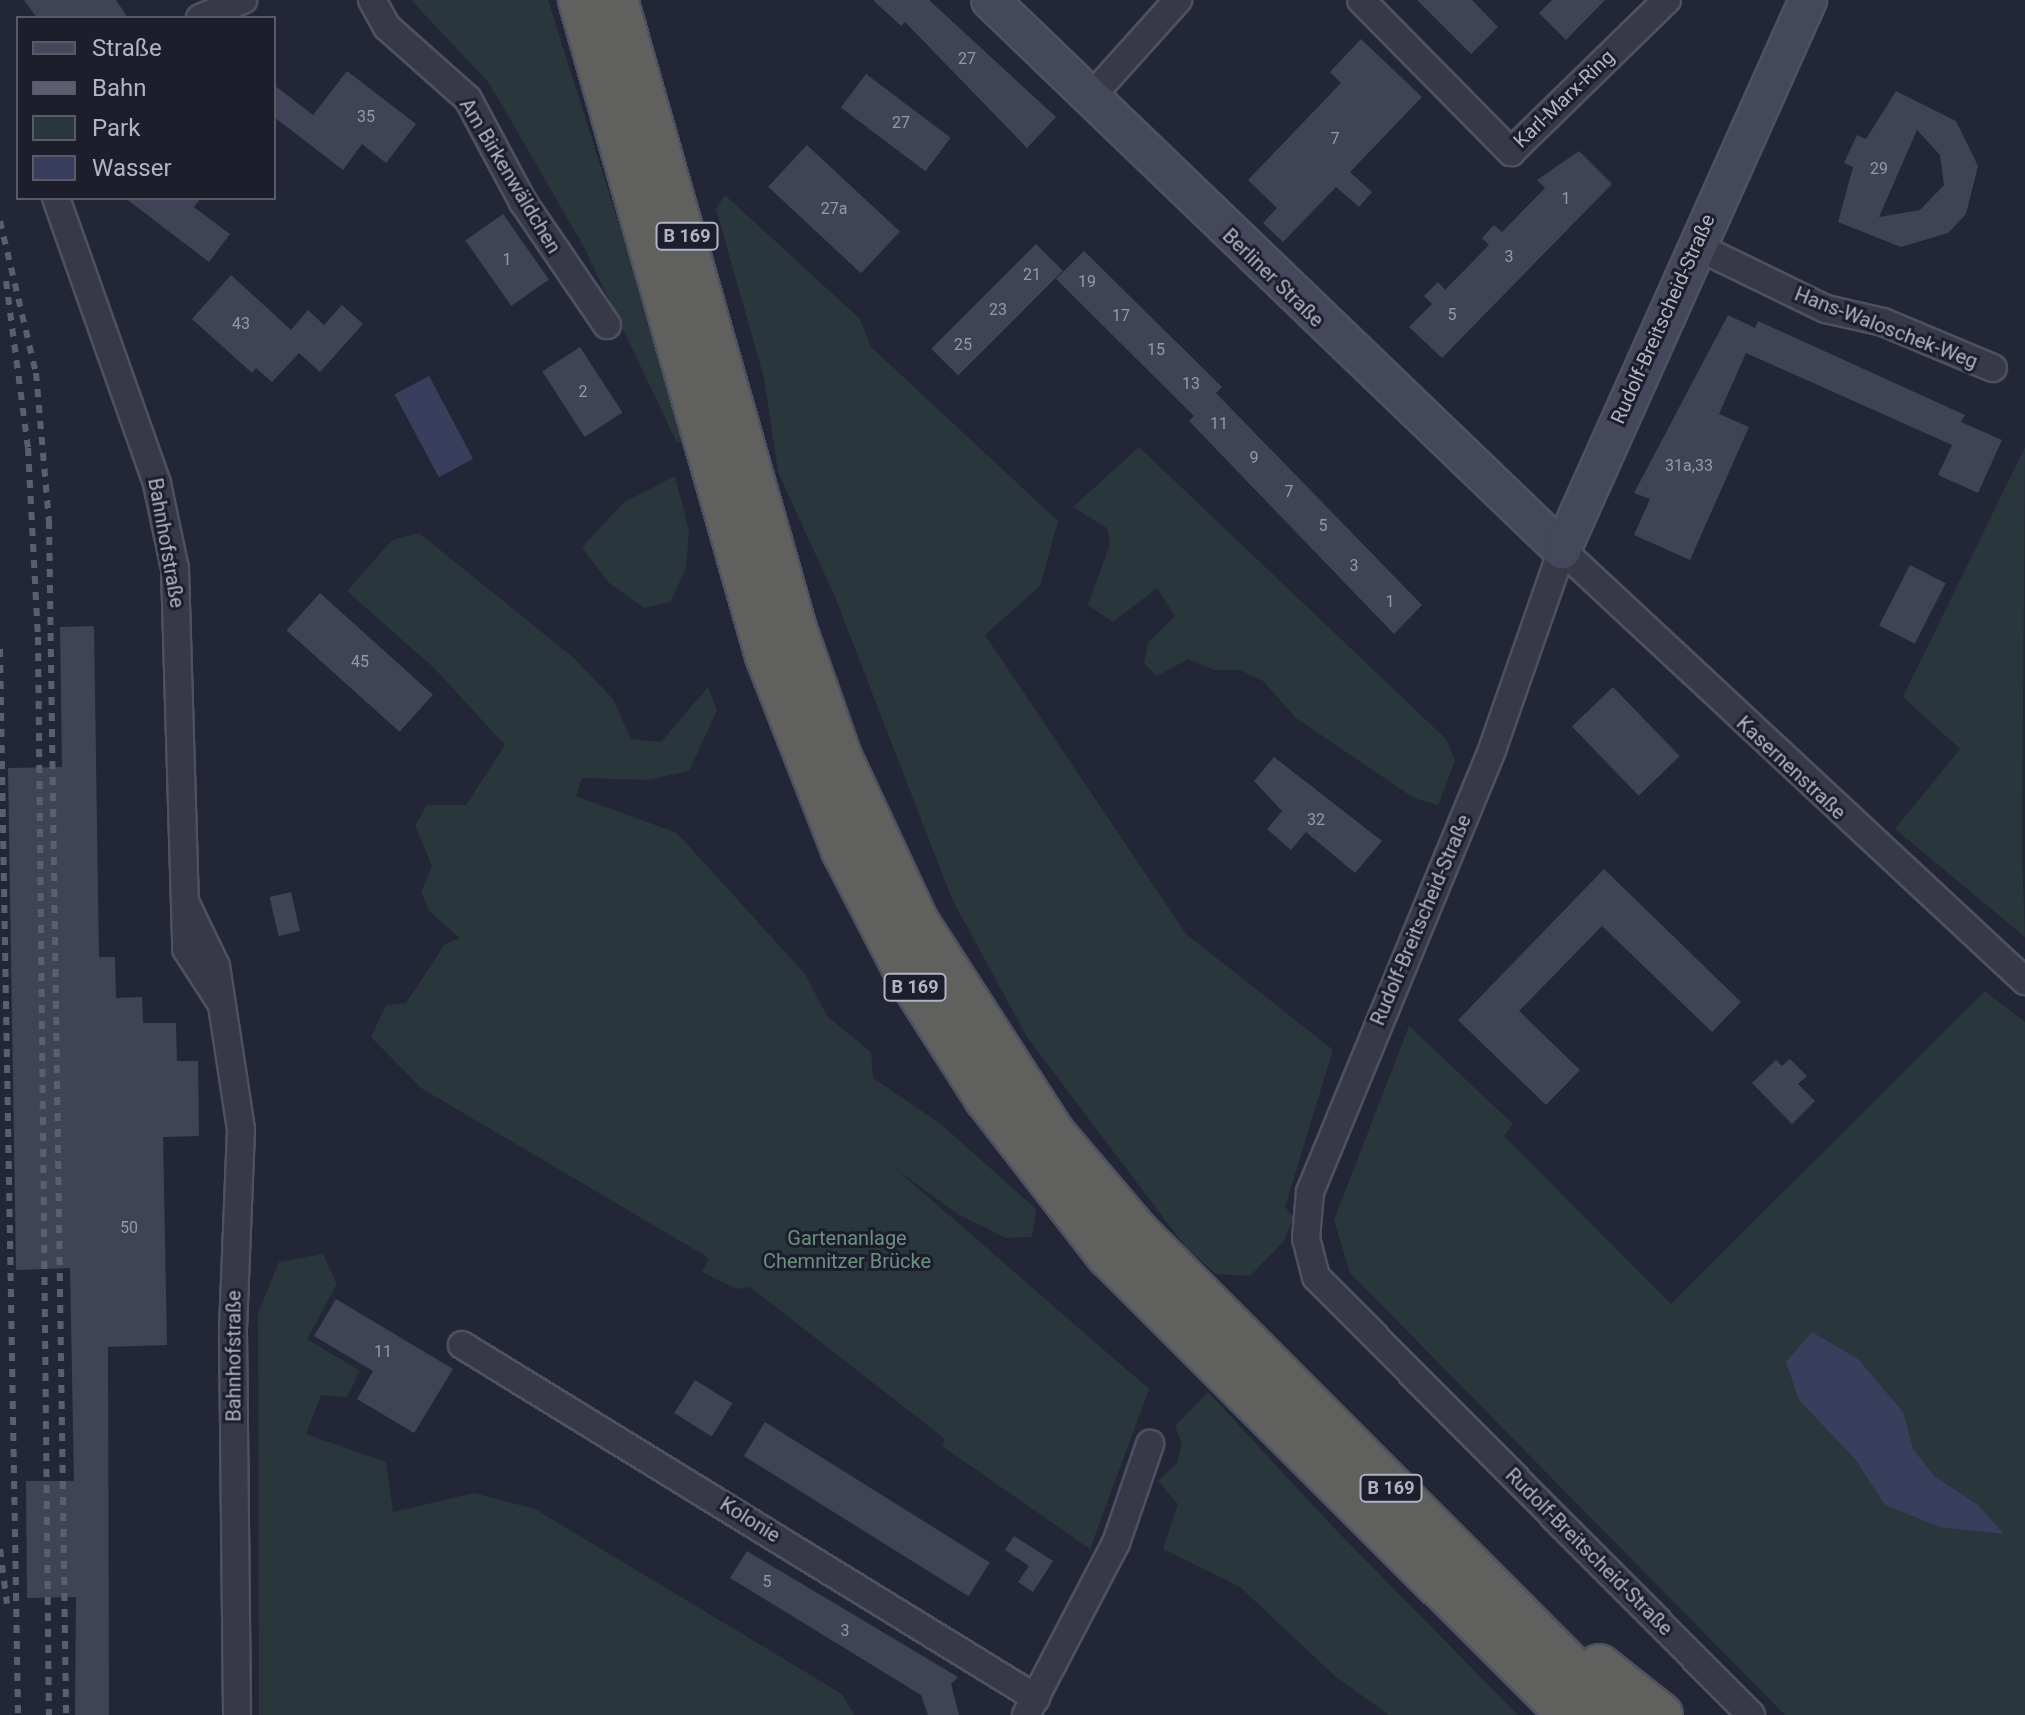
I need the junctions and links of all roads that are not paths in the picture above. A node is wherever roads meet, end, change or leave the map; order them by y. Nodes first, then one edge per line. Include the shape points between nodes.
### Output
1 (243, 0) edge
2 (372, 0) edge
3 (561, 0) edge
4 (580, 0) edge
5 (616, 0) edge
6 (634, 0) edge
7 (990, 0) edge
8 (1178, 0) edge
9 (1361, 0) edge
10 (1667, 0) edge
11 (1808, 0) edge
12 (205, 16) edge
13 (615, 54) junction
14 (1090, 98) junction
15 (57, 200) edge
16 (1694, 245) junction
17 (607, 325) dead end
18 (1993, 368) dead end
19 (1562, 550) junction
20 (2025, 981) edge
21 (462, 1345) dead end
22 (1150, 1444) dead end
23 (1557, 1654) junction
24 (1031, 1706) edge
25 (237, 1715) edge
26 (1569, 1715) edge
27 (1619, 1715) edge
28 (1661, 1715) edge
29 (1751, 1715) edge

1 - 12 street
2 - 17 street, Am Birkenwäldchen via 387,27 468,99 523,202
3 - 13 highway
4 - 13 highway, B 169
5 - 13 highway, B 169
6 - 13 highway
7 - 14 main road, Berliner Straße
8 - 14 street
9 - 10 street, Karl-Marx-Ring via 1511,152
11 - 16 main road, Rudolf-Breitscheid-Straße
13 - 23 highway, B 169 via 795,629 840,757 917,922 1053,1133 1136,1231
13 - 26 highway, B 169 via 772,670 843,850 915,989 986,1098 1108,1255
14 - 19 main road, Berliner Straße
15 - 25 street, Bahnhofstraße via 157,484 175,569 186,949 219,1000 241,1130 233,1331
16 - 18 street, Hans-Waloschek-Weg via 1826,309 1883,322
16 - 19 main road, Rudolf-Breitscheid-Straße
19 - 20 street, Kasernenstraße
19 - 29 street, Rudolf-Breitscheid-Straße via 1492,750 1310,1192 1306,1238 1316,1277
21 - 24 street, Kolonie
22 - 24 street via 1116,1543
23 - 27 highway, B 169
23 - 28 highway via 1589,1658

